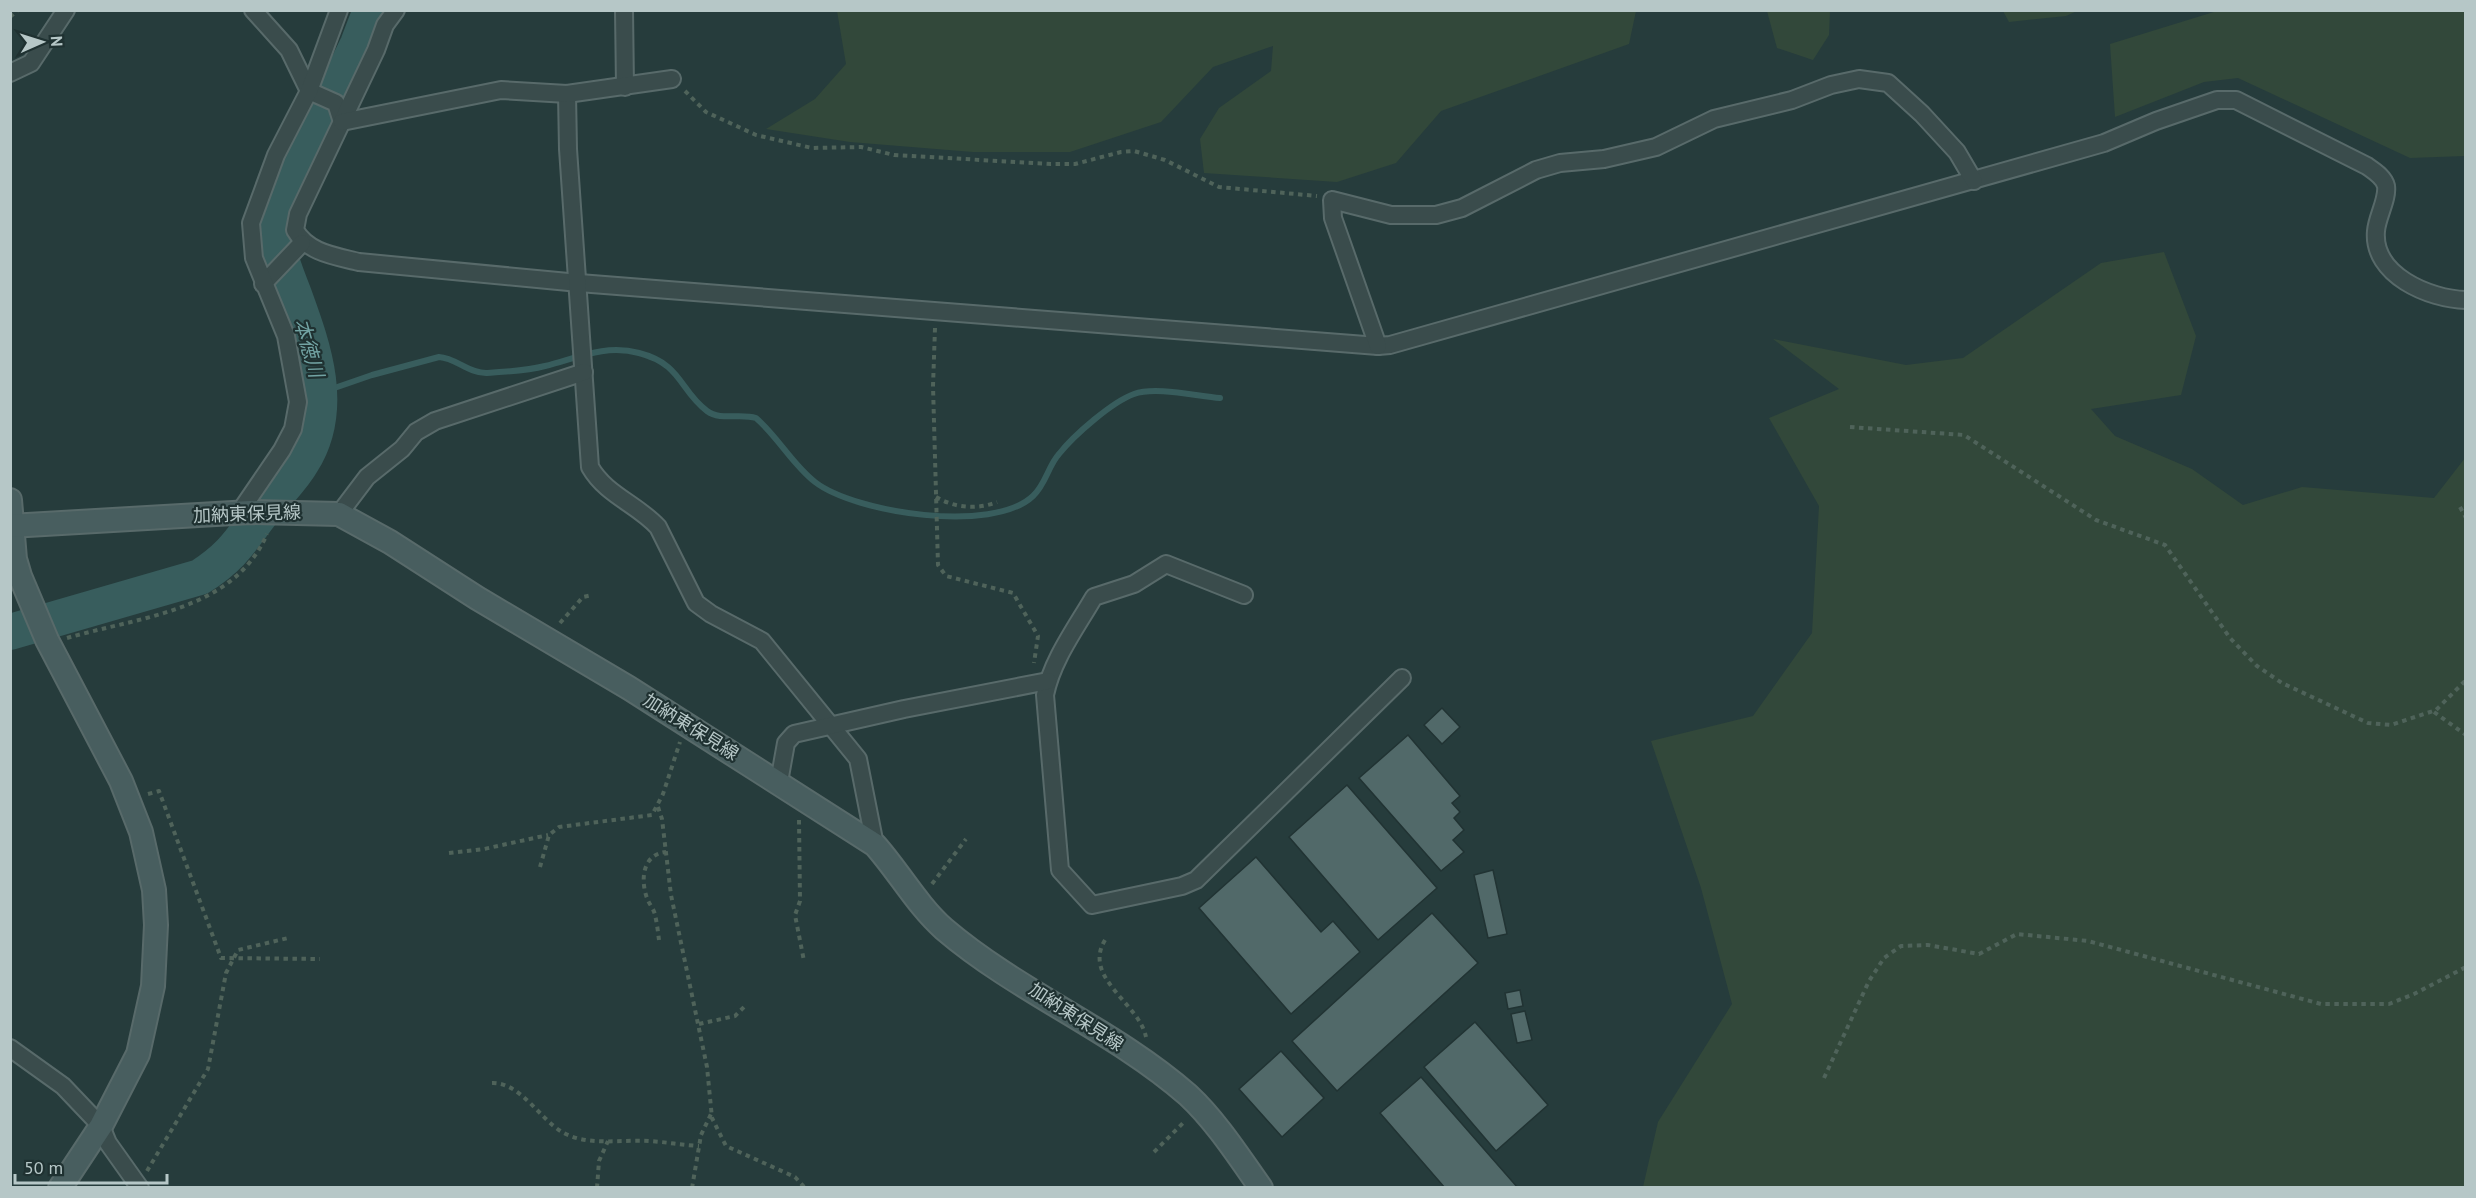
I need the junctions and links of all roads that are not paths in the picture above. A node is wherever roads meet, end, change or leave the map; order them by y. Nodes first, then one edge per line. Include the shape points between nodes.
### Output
1 (66, 10) edge
2 (253, 10) edge
3 (339, 10) edge
4 (396, 10) edge
5 (624, 10) edge
6 (10, 73) edge
7 (672, 79) road end
8 (625, 87) junction
9 (309, 92) junction
10 (567, 94) junction
11 (342, 122) junction
12 (1974, 181) junction
13 (302, 243) junction
14 (579, 283) junction
15 (263, 284) junction
16 (2466, 300) edge
17 (1378, 346) junction
18 (584, 372) junction
19 (10, 500) edge
20 (254, 513) junction
21 (339, 514) junction
22 (11, 526) edge
23 (1244, 595) dead end
24 (1402, 678) dead end
25 (1048, 681) junction
26 (832, 725) junction
27 (779, 782) junction
28 (875, 845) junction
29 (10, 1048) edge
30 (102, 1126) junction
31 (137, 1184) edge
32 (60, 1188) edge
33 (1261, 1188) edge

1 - 6 street via 31,63
2 - 9 street via 289,50
3 - 9 street
4 - 11 street via 385,25
5 - 8 street
7 - 8 street
8 - 10 street
9 - 11 street via 336,103
9 - 15 street via 276,155 250,223 254,258
10 - 11 street via 501,90
10 - 14 street
11 - 13 street via 298,214 295,230
12 - 16 street via 2104,143 2156,120 2217,100 2236,100 2367,166 2382,178 2386,187 2376,247 2382,260 2421,291
12 - 17 street
12 - 17 street via 1957,152 1888,83 1859,80 1713,119 1656,147 1536,170 1462,208 1436,215 1391,215 1332,200 1333,218
13 - 14 street via 327,255 359,262
13 - 15 street
14 - 17 street
14 - 18 street
15 - 20 street via 286,336 297,402 293,429
18 - 21 street via 435,421 416,432 402,449 367,477
18 - 26 street via 590,467 603,487 648,516 658,527 701,609 762,641
19 - 22 main road
20 - 21 main road, 加納東保見線
20 - 22 main road, 加納東保見線
21 - 27 main road, 加納東保見線
22 - 30 main road via 15,559 49,643 129,801 141,832 154,890 153,986 138,1054
23 - 25 street via 1166,564 1134,584 1094,597
24 - 25 street via 1196,880 1092,905 1060,870 1045,695
25 - 26 street
26 - 27 street via 794,734 786,743
26 - 28 street via 858,759
27 - 28 main road, 加納東保見線
28 - 33 main road, 加納東保見線 via 900,873 918,902 944,928 981,957 1139,1057 1189,1096
29 - 30 street via 63,1086
30 - 31 street via 108,1143
30 - 32 main road

